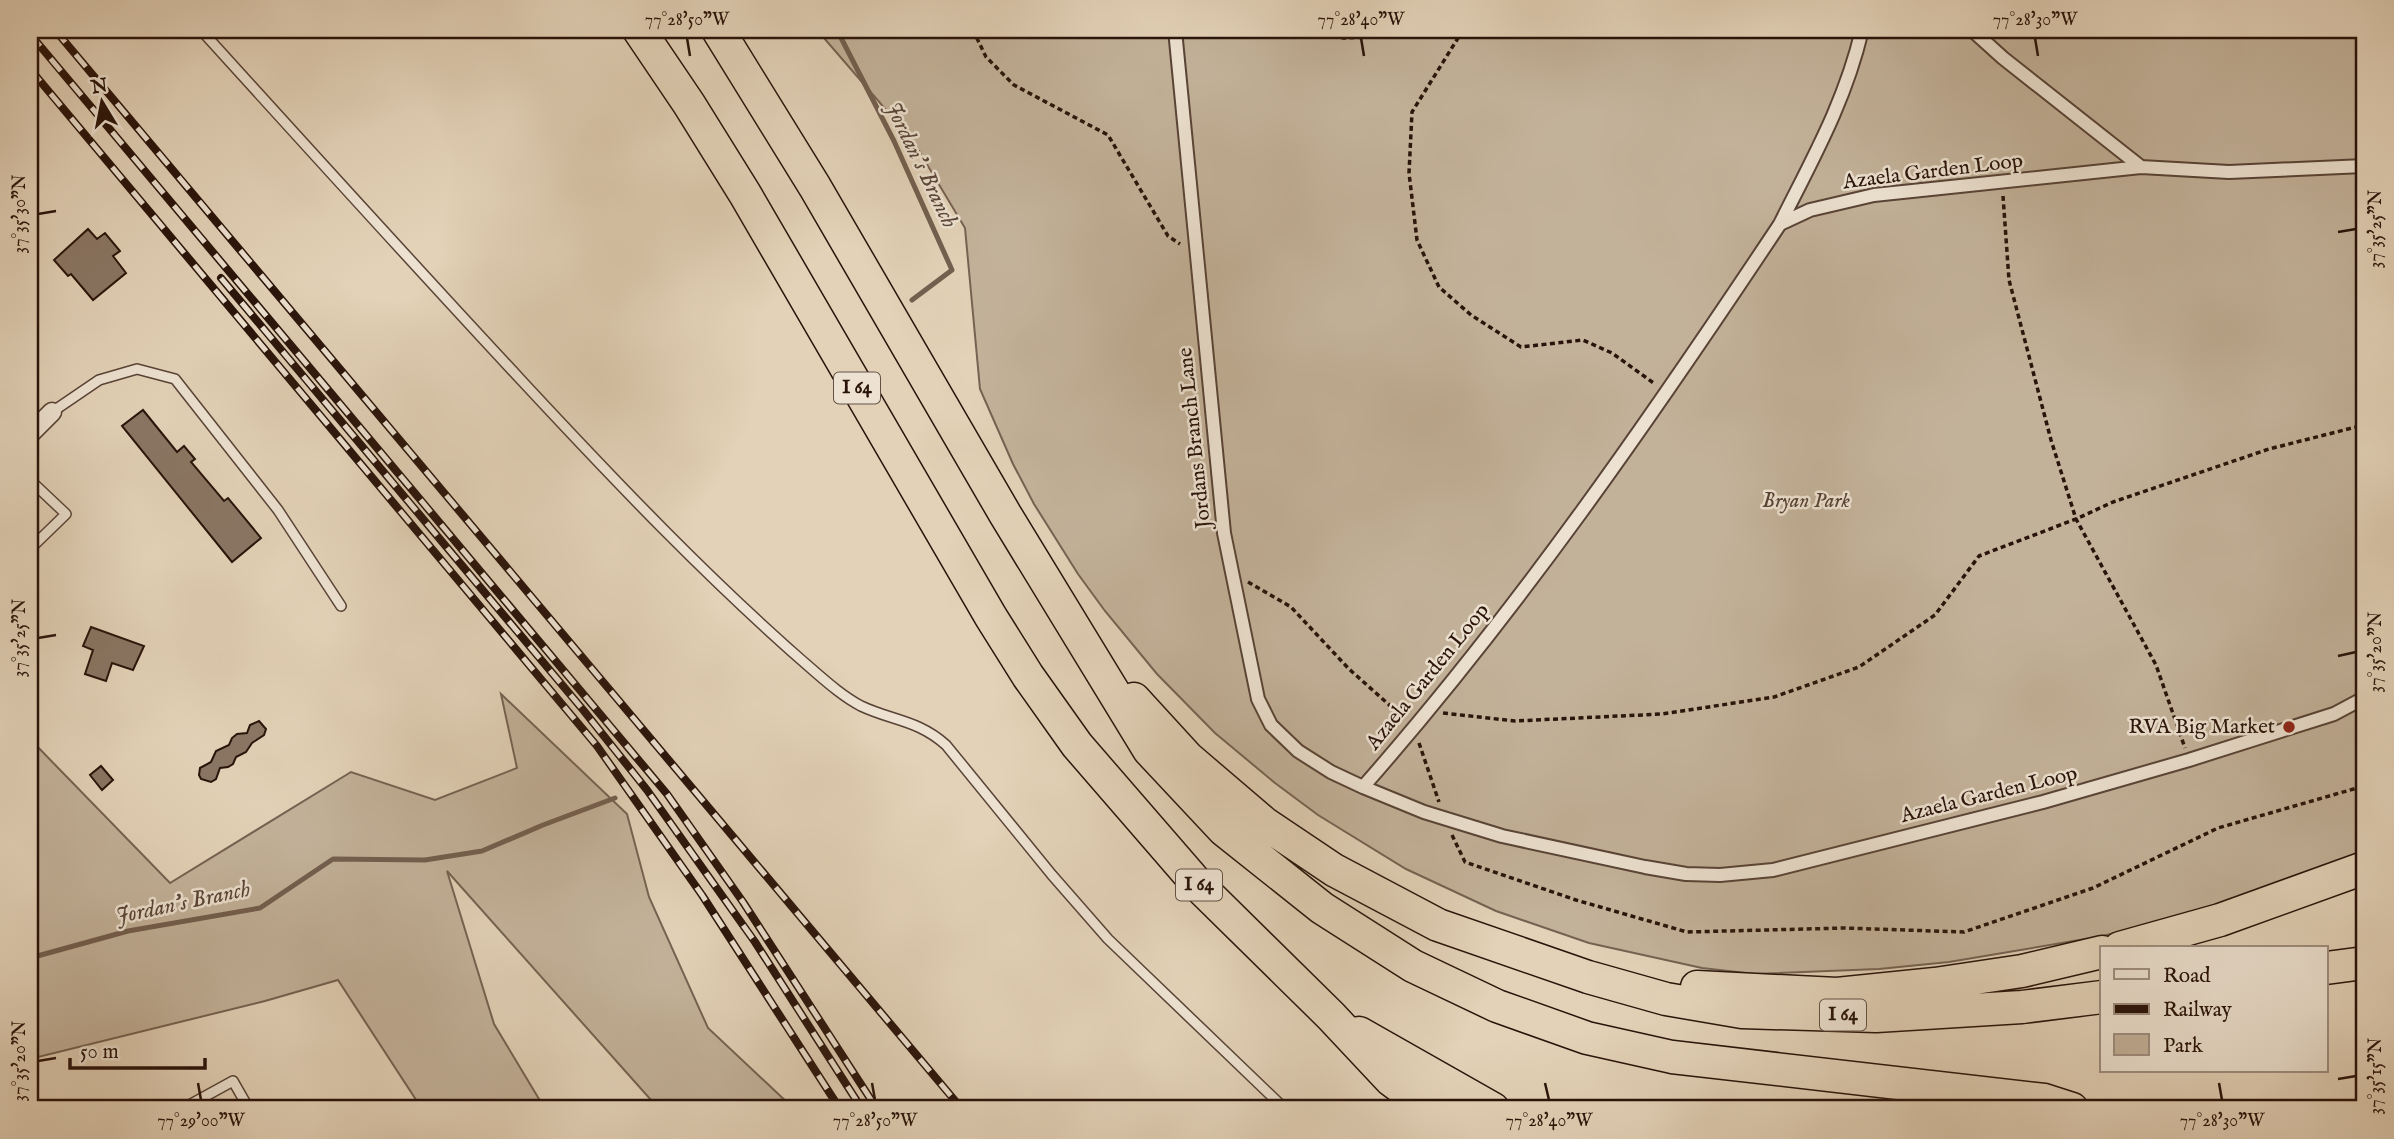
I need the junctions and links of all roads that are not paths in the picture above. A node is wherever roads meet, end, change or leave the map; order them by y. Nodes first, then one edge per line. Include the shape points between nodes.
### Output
1 (201, 30) edge
2 (639, 30) edge
3 (718, 30) edge
4 (1175, 30) edge
5 (1862, 30) edge
6 (1972, 30) edge
7 (2364, 166) edge
8 (2141, 167) junction
9 (1780, 224) junction
10 (52, 412) joint
11 (30, 434) edge
12 (30, 480) edge
13 (30, 549) edge
14 (341, 606) dead end
15 (1081, 641) junction
16 (2364, 698) edge
17 (1363, 787) junction
18 (2364, 868) edge
19 (2127, 946) edge
20 (2100, 953) edge
21 (2364, 963) edge
22 (2328, 968) edge
23 (1588, 978) junction
24 (2100, 997) edge
25 (1331, 1016) junction
26 (182, 1109) edge
27 (249, 1109) edge
28 (1285, 1109) edge
29 (1430, 1109) edge
30 (1493, 1109) edge
31 (2072, 1109) edge

1 - 28 lane via 583,447 699,564 849,699 918,725 947,745 1108,939
2 - 25 highway, I 64 via 744,194 1028,677 1077,745 1200,887
3 - 15 highway, I 64
4 - 17 street, Jordans Branch Lane via 1224,533 1258,699 1271,725 1298,751
5 - 9 street via 1835,115
6 - 8 street
7 - 8 street, Azaela Garden Loop via 2229,172
8 - 9 street, Azaela Garden Loop via 1874,195 1810,210
9 - 17 street, Azaela Garden Loop via 1668,393 1514,601
10 - 11 street
10 - 14 lane via 99,380 136,369 175,379 278,510
12 - 13 lane via 66,514
15 - 23 highway, I 64 via 1188,758 1264,823 1314,857 1438,925
15 - 31 highway via 1149,750 1224,830 1334,915 1413,966 1497,1006 1587,1038 1672,1058 2044,1100
16 - 17 street, Azaela Garden Loop via 2334,714 2189,760 1773,870 1686,874 1645,867 1502,836
18 - 19 highway via 2220,920
20 - 23 highway via 2022,971 1837,993
21 - 22 highway
23 - 24 highway, I 64 via 1665,999 1755,1013 1876,1016
25 - 29 highway via 1391,1080
25 - 30 highway, I 64
26 - 27 lane via 233,1081

